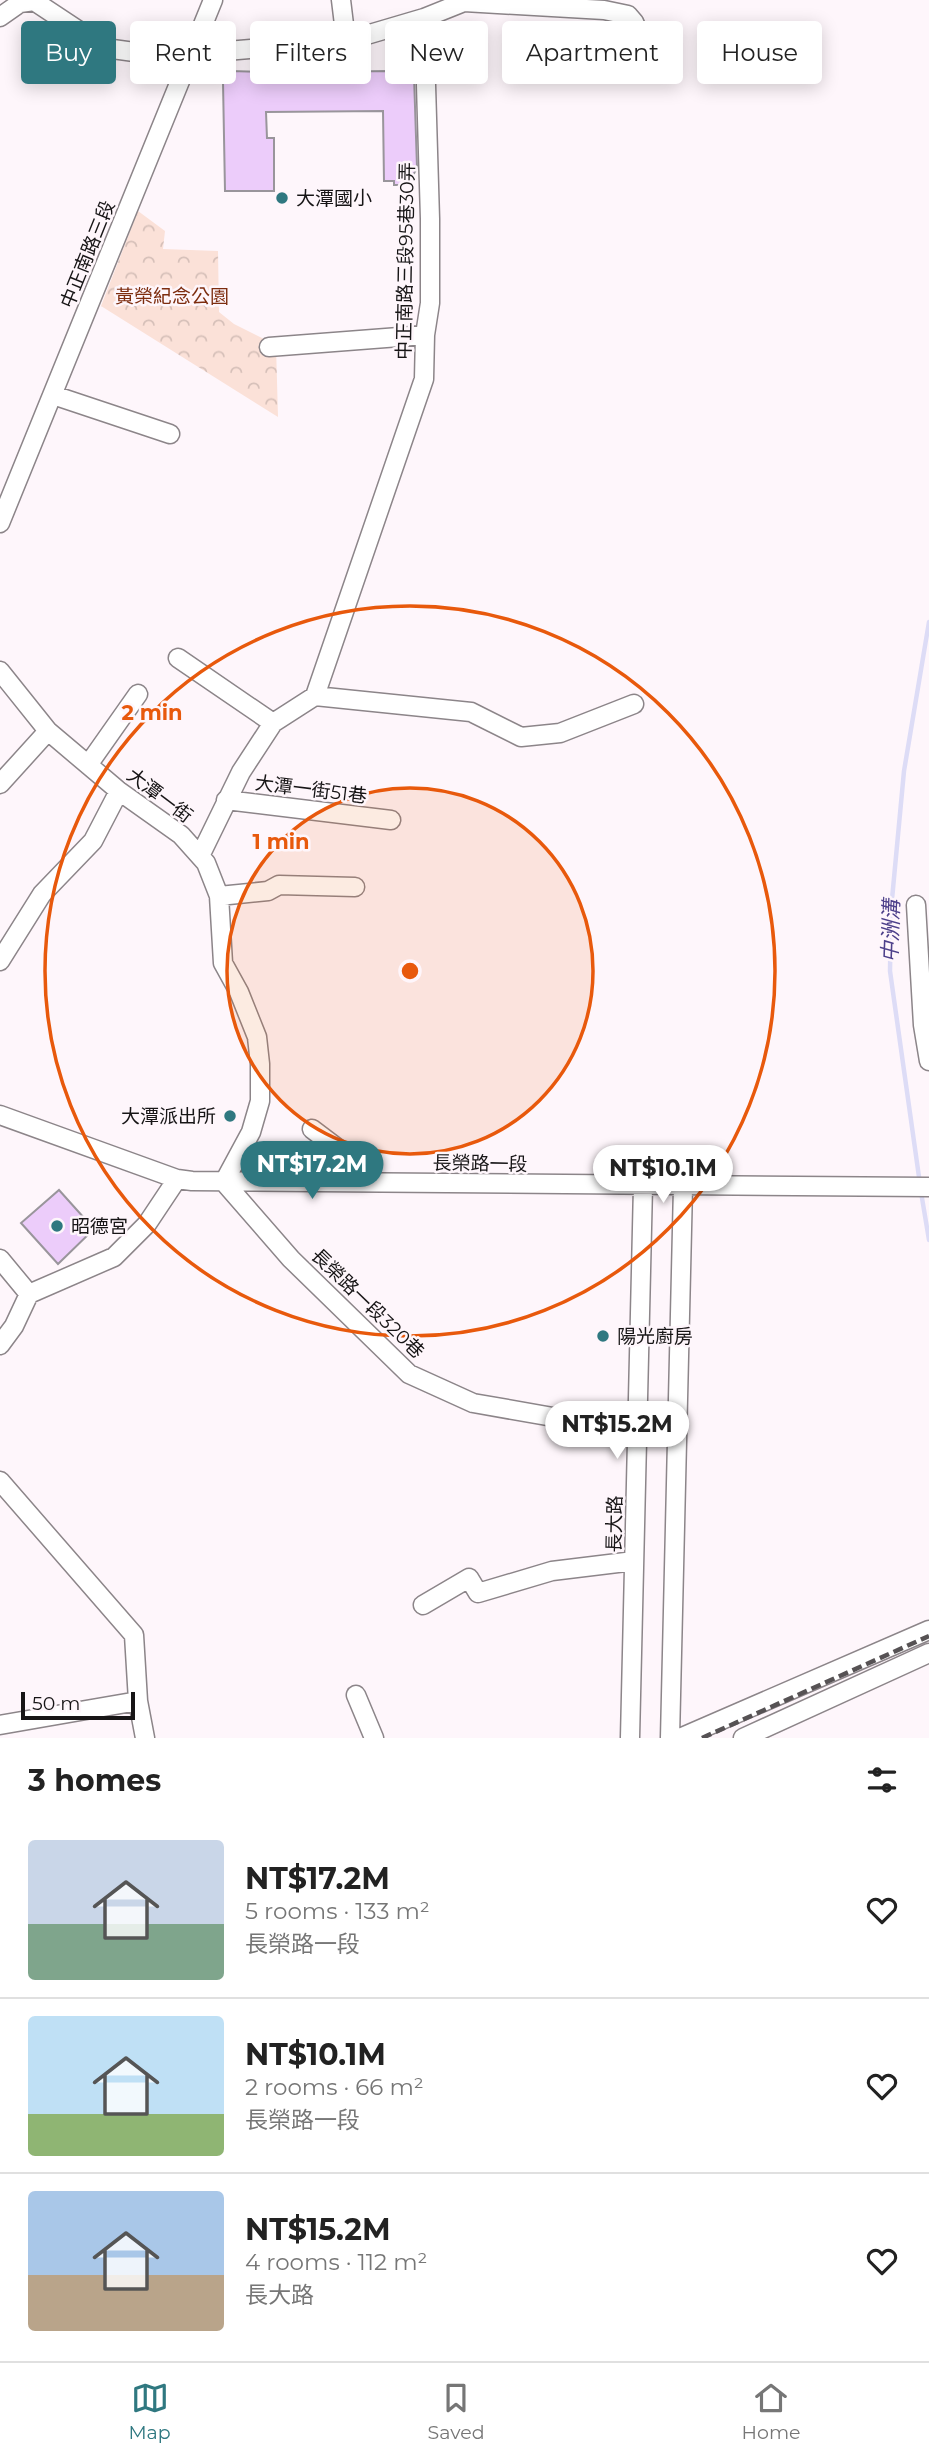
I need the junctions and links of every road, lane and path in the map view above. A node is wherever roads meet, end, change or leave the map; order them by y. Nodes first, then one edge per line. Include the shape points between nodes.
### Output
1 (213, 0) edge
2 (341, 0) edge
3 (0, 17) edge
4 (424, 18) junction
5 (204, 21) edge
6 (344, 21) edge
7 (633, 21) edge
8 (371, 34) edge
9 (130, 51) edge
10 (179, 84) edge
11 (425, 335) junction
12 (270, 347) dead end
13 (53, 395) junction
14 (170, 434) dead end
15 (0, 523) edge
16 (178, 658) dead end
17 (0, 671) edge
18 (138, 694) dead end
19 (315, 696) junction
20 (634, 704) dead end
21 (273, 723) junction
22 (48, 731) junction
23 (88, 765) junction
24 (0, 784) edge
25 (119, 792) junction
26 (226, 800) junction
27 (391, 820) dead end
28 (200, 856) junction
29 (355, 887) dead end
30 (219, 896) junction
31 (916, 905) dead end
32 (0, 961) edge
33 (929, 1061) edge
34 (0, 1115) edge
35 (312, 1129) dead end
36 (177, 1179) junction
37 (224, 1182) junction
38 (374, 1182) junction
39 (643, 1186) junction
40 (683, 1186) junction
41 (929, 1187) edge
42 (0, 1259) edge
43 (29, 1294) junction
44 (0, 1345) edge
45 (637, 1425) junction
46 (0, 1481) edge
47 (634, 1561) junction
48 (423, 1605) dead end
49 (929, 1630) edge
50 (929, 1653) edge
51 (356, 1695) dead end
52 (138, 1701) junction
53 (0, 1725) edge
54 (145, 1738) edge
55 (374, 1738) edge
56 (630, 1738) edge
57 (670, 1738) edge
58 (680, 1738) edge
59 (743, 1738) edge

1 - 5 street, 中正南路三段
2 - 6 street
3 - 9 street via 20,3 34,1 105,48
4 - 7 street via 464,2 604,10 628,15
4 - 8 street
4 - 11 street, 中正南路三段95巷30弄 via 430,219 430,303
10 - 13 street, 中正南路三段
11 - 12 street
11 - 19 street, 中正南路三段95巷30弄 via 424,379
13 - 14 street
13 - 15 street, 中正南路三段
16 - 21 street
17 - 22 street, 大潭一街
18 - 23 street
19 - 20 street via 471,712 521,737 560,733
19 - 21 street, 大潭一街51巷
21 - 26 street, 大潭一街51巷
22 - 23 street, 大潭一街
22 - 24 street
23 - 25 street, 大潭一街
25 - 28 street, 大潭一街 via 181,835
25 - 32 street via 93,841 42,894
26 - 27 street, 大潭一街51巷
26 - 28 street, 大潭一街51巷
28 - 30 street, 大潭一街
29 - 30 street via 279,885 268,891
30 - 37 street, 大潭一街 via 223,963 257,1037 260,1065 260,1101 251,1132
31 - 33 street
34 - 36 street, 長榮路一段
35 - 38 street via 361,1166
36 - 37 street, 長榮路一段
36 - 43 street via 148,1224 114,1257
37 - 38 street, 長榮路一段
37 - 45 street, 長榮路一段320巷 via 291,1259 409,1374 473,1403 570,1420
38 - 39 street, 長榮路一段
39 - 40 street, 長榮路一段
39 - 45 street, 長大路
40 - 41 street, 長榮路一段
40 - 57 street
42 - 43 street
43 - 44 street
45 - 47 street, 長大路
46 - 52 street via 134,1635
47 - 48 street via 552,1571 478,1593 469,1578
47 - 56 street, 長大路
49 - 58 street
50 - 59 street
51 - 55 street
52 - 53 street
52 - 54 street

